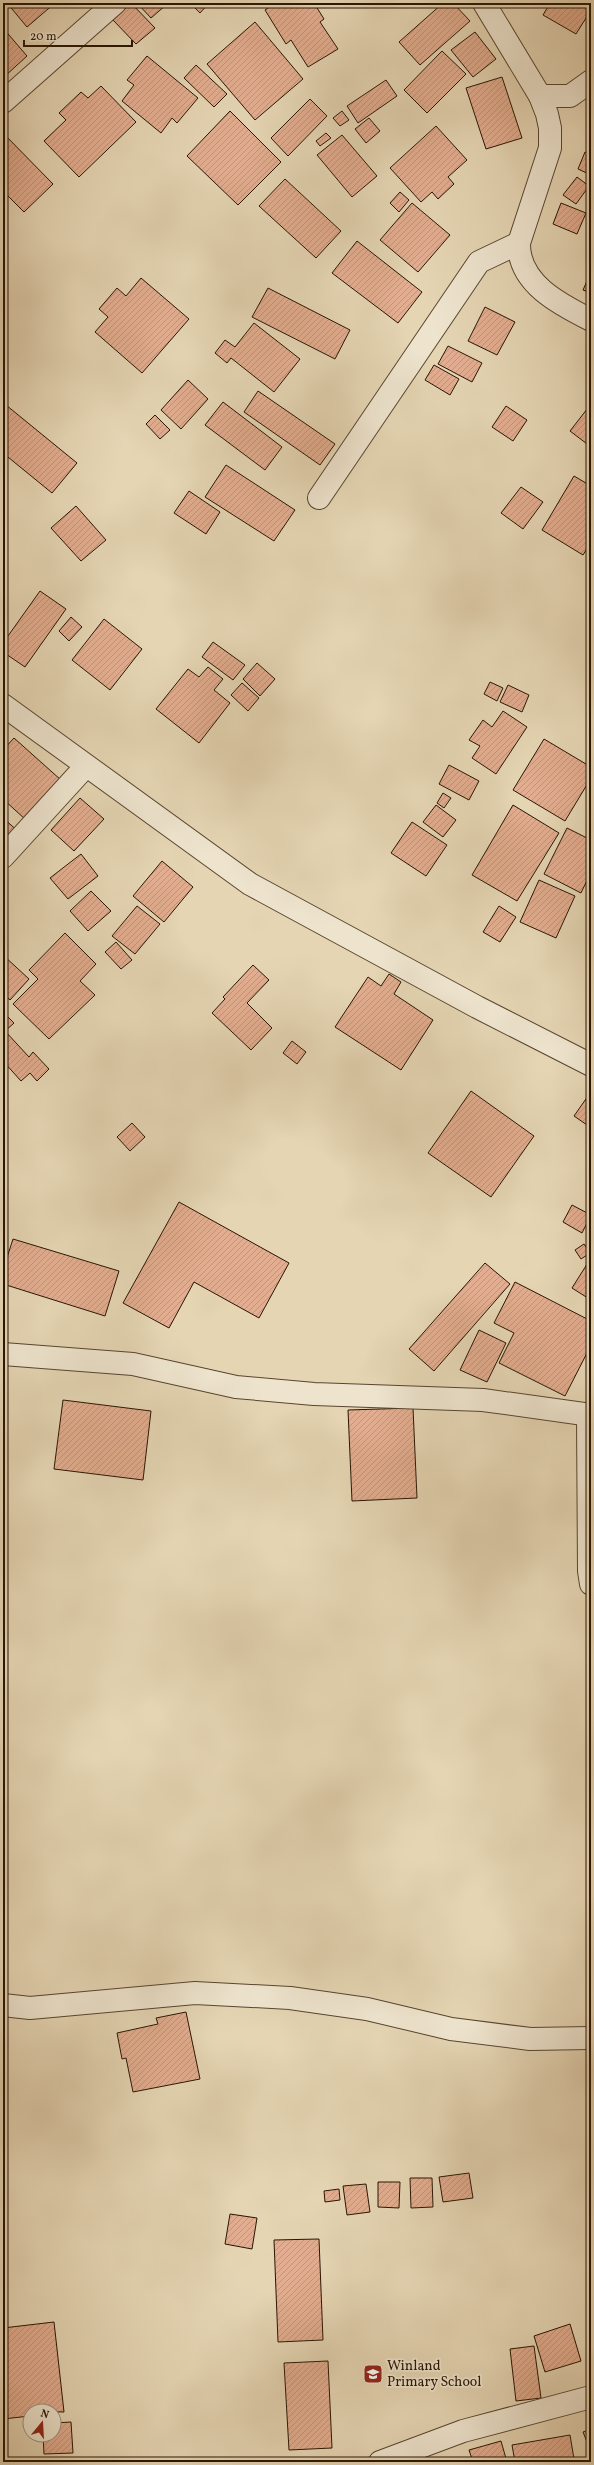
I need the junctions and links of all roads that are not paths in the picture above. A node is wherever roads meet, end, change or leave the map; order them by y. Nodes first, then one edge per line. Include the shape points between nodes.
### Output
1 (115, 3) edge
2 (484, 3) edge
3 (591, 81) edge
4 (540, 96) junction
5 (3, 102) edge
6 (519, 243) junction
7 (591, 320) edge
8 (318, 498) dead end
9 (3, 705) edge
10 (86, 766) junction
11 (3, 857) edge
12 (591, 1065) edge
13 (3, 1354) edge
14 (589, 1416) edge
15 (591, 1584) edge
16 (3, 2005) edge
17 (591, 2038) edge
18 (591, 2397) edge
19 (380, 2462) edge

1 - 5 street
2 - 4 street
3 - 4 street via 570,96
4 - 6 street via 547,114 550,148
6 - 7 street via 519,253 525,272 532,282 566,308
6 - 8 street via 478,262
9 - 10 street
10 - 11 street
10 - 12 street via 250,884 477,1007
13 - 14 street via 134,1364 236,1387 314,1394 483,1400
14 - 15 street
16 - 17 street via 30,2008 195,1993 282,1997 367,2009 451,2029 530,2039
18 - 19 street via 463,2431

